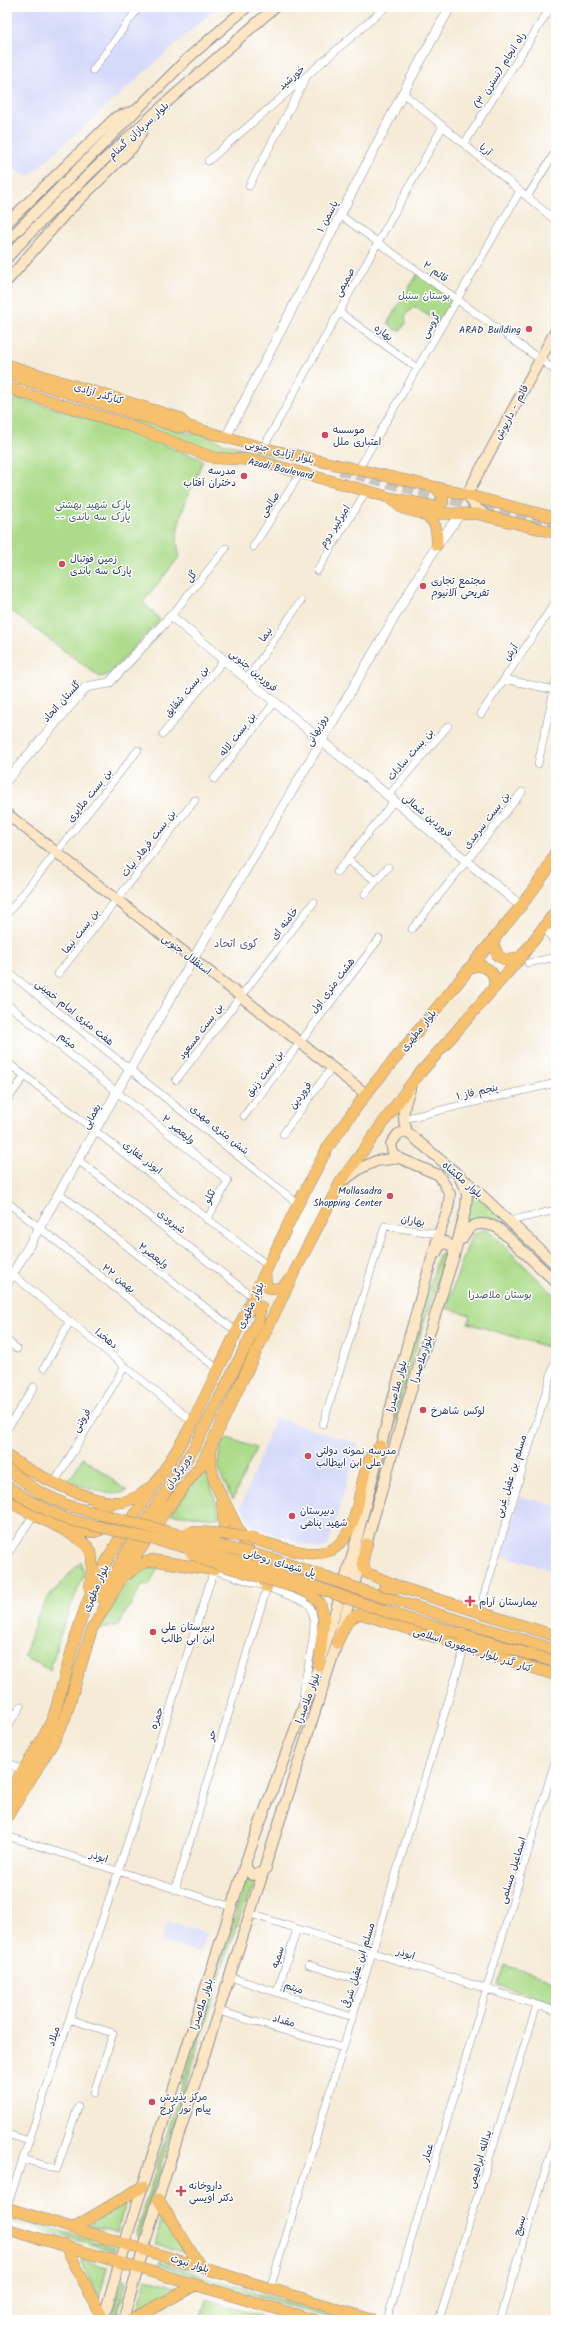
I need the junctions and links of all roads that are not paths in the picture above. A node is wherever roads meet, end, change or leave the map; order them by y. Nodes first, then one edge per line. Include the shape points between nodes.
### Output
1 (139, 7) edge
2 (247, 7) edge
3 (275, 7) edge
4 (386, 7) edge
5 (450, 7) edge
6 (551, 7) edge
7 (93, 70) dead end
8 (308, 75) junction
9 (403, 93) junction
10 (136, 110) junction
11 (149, 120) junction
12 (443, 126) junction
13 (464, 144) junction
14 (556, 151) edge
15 (208, 161) dead end
16 (249, 186) dead end
17 (520, 191) junction
18 (527, 197) junction
19 (340, 215) junction
20 (556, 221) edge
21 (7, 223) edge
22 (7, 240) edge
23 (378, 242) junction
24 (7, 258) edge
25 (7, 281) edge
26 (457, 299) junction
27 (339, 312) junction
28 (556, 330) edge
29 (540, 358) junction
30 (7, 365) edge
31 (417, 368) junction
32 (556, 371) edge
33 (7, 374) edge
34 (7, 388) edge
35 (187, 426) junction
36 (226, 437) junction
37 (263, 448) junction
38 (358, 470) junction
39 (301, 472) junction
40 (435, 487) junction
41 (367, 490) junction
42 (467, 494) junction
43 (390, 498) junction
44 (420, 513) junction
45 (460, 514) junction
46 (487, 516) junction
47 (556, 517) edge
48 (556, 533) edge
49 (437, 545) junction
50 (253, 547) dead end
51 (226, 548) dead end
52 (317, 571) dead end
53 (300, 601) dead end
54 (556, 601) edge
55 (171, 616) junction
56 (224, 660) junction
57 (247, 678) junction
58 (504, 679) junction
59 (556, 680) edge
60 (554, 690) junction
61 (274, 702) junction
62 (481, 714) dead end
63 (448, 726) dead end
64 (163, 734) dead end
65 (322, 741) junction
66 (138, 750) dead end
67 (538, 764) dead end
68 (214, 779) dead end
69 (7, 780) edge
70 (522, 792) dead end
71 (391, 798) junction
72 (195, 800) dead end
73 (7, 814) edge
74 (556, 851) edge
75 (56, 852) junction
76 (348, 860) junction
77 (467, 861) junction
78 (388, 867) dead end
79 (337, 872) dead end
80 (376, 881) junction
81 (366, 894) dead end
82 (117, 900) junction
83 (314, 902) dead end
84 (521, 906) junction
85 (556, 911) edge
86 (7, 914) edge
87 (544, 927) junction
88 (412, 929) dead end
89 (497, 934) junction
90 (379, 939) dead end
91 (556, 944) edge
92 (556, 957) edge
93 (193, 959) junction
94 (524, 960) junction
95 (470, 967) junction
96 (7, 971) edge
97 (58, 974) dead end
98 (494, 986) junction
99 (240, 995) junction
100 (7, 1004) edge
101 (300, 1042) junction
102 (7, 1062) edge
103 (332, 1067) junction
104 (130, 1069) junction
105 (25, 1076) junction
106 (176, 1080) dead end
107 (414, 1080) junction
108 (556, 1083) edge
109 (117, 1092) junction
110 (366, 1094) junction
111 (7, 1100) edge
112 (244, 1116) dead end
113 (403, 1119) junction
114 (95, 1131) junction
115 (407, 1132) junction
116 (283, 1134) dead end
117 (400, 1158) junction
118 (78, 1160) junction
119 (458, 1174) junction
120 (228, 1181) joint
121 (340, 1183) junction
122 (59, 1193) junction
123 (7, 1202) edge
124 (298, 1204) junction
125 (556, 1210) edge
126 (207, 1220) junction
127 (509, 1221) junction
128 (40, 1228) junction
129 (438, 1234) junction
130 (454, 1256) junction
131 (556, 1265) edge
132 (266, 1269) junction
133 (10, 1272) edge
134 (294, 1272) junction
135 (428, 1275) junction
136 (556, 1282) edge
137 (7, 1284) edge
138 (253, 1297) junction
139 (246, 1314) junction
140 (70, 1322) junction
141 (237, 1332) junction
142 (7, 1340) edge
143 (17, 1348) dead end
144 (556, 1359) edge
145 (125, 1366) junction
146 (44, 1368) dead end
147 (219, 1370) junction
148 (34, 1387) dead end
149 (193, 1422) junction
150 (323, 1424) dead end
151 (7, 1429) edge
152 (211, 1445) junction
153 (380, 1446) junction
154 (7, 1456) edge
155 (7, 1469) edge
156 (162, 1475) junction
157 (54, 1483) junction
158 (7, 1486) edge
159 (84, 1494) junction
160 (7, 1500) edge
161 (222, 1500) junction
162 (33, 1516) junction
163 (64, 1530) junction
164 (174, 1532) junction
165 (177, 1544) junction
166 (367, 1544) junction
167 (7, 1555) edge
168 (214, 1570) junction
169 (121, 1579) junction
170 (267, 1587) junction
171 (402, 1588) junction
172 (90, 1596) junction
173 (483, 1598) dead end
174 (390, 1622) junction
175 (92, 1629) junction
176 (556, 1636) edge
177 (337, 1643) junction
178 (464, 1646) junction
179 (556, 1650) edge
180 (556, 1662) edge
181 (319, 1664) junction
182 (556, 1675) edge
183 (21, 1706) dead end
184 (304, 1710) junction
185 (7, 1727) edge
186 (556, 1758) edge
187 (7, 1761) edge
188 (22, 1771) junction
189 (7, 1796) edge
190 (7, 1817) edge
191 (7, 1836) edge
192 (246, 1861) junction
193 (266, 1868) junction
194 (118, 1872) junction
195 (175, 1890) junction
196 (232, 1907) junction
197 (251, 1914) junction
198 (296, 1928) junction
199 (372, 1952) junction
200 (309, 1965) dead end
201 (230, 1977) junction
202 (363, 1982) junction
203 (486, 1989) junction
204 (277, 1992) junction
205 (537, 2005) junction
206 (219, 2011) junction
207 (556, 2011) edge
208 (352, 2017) junction
209 (69, 2019) junction
210 (343, 2048) junction
211 (94, 2093) dead end
212 (78, 2107) dead end
213 (7, 2134) edge
214 (556, 2136) edge
215 (29, 2141) junction
216 (554, 2148) edge
217 (23, 2159) junction
218 (142, 2187) junction
219 (158, 2199) junction
220 (7, 2208) edge
221 (7, 2228) edge
222 (73, 2228) junction
223 (120, 2242) junction
224 (65, 2245) junction
225 (144, 2250) junction
226 (158, 2254) junction
227 (115, 2260) junction
228 (200, 2266) junction
229 (139, 2268) junction
230 (154, 2272) junction
231 (196, 2285) junction
232 (270, 2289) junction
233 (103, 2320) edge
234 (123, 2320) edge
235 (131, 2320) edge
236 (314, 2320) edge
237 (373, 2320) edge
238 (387, 2320) edge
239 (439, 2320) edge
240 (500, 2320) edge

1 - 7 street
2 - 10 main road, بلوار سربازان گمنام via 187,59
3 - 11 main road, بلوار سربازان گمنام
4 - 8 street, خورشید
5 - 9 street, یاسمن ۱
6 - 13 street, راه انجام (نسترن ۳)
8 - 15 street, خورشید
8 - 16 street
9 - 12 street, آریا
9 - 19 street, یاسمن ۱
10 - 21 main road via 116,117
10 - 22 main road, بلوار سربازان گمنام
11 - 24 main road, بلوار سربازان گمنام
11 - 25 main road via 133,147 65,214
12 - 13 street, آریا
12 - 23 street, صمیمی
13 - 17 street, آریا
14 - 18 street
17 - 18 street, آریا
17 - 26 street, گروسی
18 - 20 street, آریا
19 - 23 street, قائم ۲
19 - 36 street, یاسمن ۱
23 - 26 street, قائم ۲
23 - 27 street, صمیمی
26 - 29 street, قائم ۲
26 - 31 street, گروسی
27 - 31 street, بهاره
27 - 37 street, صمیمی
28 - 29 main road, قائم - داریوش
29 - 32 street, قائم ۲
29 - 42 main road, قائم - داریوش
30 - 35 main road, کنارگذر آزادی via 147,408 182,420
31 - 38 street, گروسی
33 - 35 main road, بلوار آزادی جنوبی via 178,427
34 - 39 main road, Azadi Boulevard via 128,425 214,458 255,460
35 - 36 main road, بلوار آزادی جنوبی
36 - 37 main road, بلوار آزادی جنوبی
37 - 38 main road, بلوار آزادی جنوبی
38 - 40 main road, بلوار آزادی جنوبی
39 - 41 main road, Azadi Boulevard
39 - 50 street, صالحی
40 - 42 main road, بلوار آزادی جنوبی
40 - 43 main road via 443,496 443,502 437,507
41 - 43 main road, Azadi Boulevard
41 - 52 street, امیرکبیر دوم
42 - 46 main road via 477,509
42 - 47 main road, بلوار آزادی جنوبی
43 - 44 main road, Azadi Boulevard via 402,508
44 - 45 main road, Azadi Boulevard
44 - 49 main road via 433,521
45 - 46 main road, Azadi Boulevard
45 - 49 street, روزبهانی
46 - 48 main road, Azadi Boulevard
49 - 65 street, روزبهانی
51 - 55 street, گل
53 - 57 street, نیما
54 - 58 street, آرش
55 - 56 street, فروردین جنوبی
55 - 69 street, گلستان اتحاد via 109,683 86,687
56 - 57 street, فروردین جنوبی
56 - 64 street, بن بست شقایق
57 - 61 street, فروردین جنوبی
58 - 60 street
58 - 62 street, آرش
59 - 60 street
60 - 67 street
61 - 65 street, فروردین جنوبی
61 - 68 street, بن بست لاله
63 - 71 street, بن بست سادات
65 - 71 street, فروردین شمالی
65 - 93 street, روزبهانی
66 - 75 street, بن بست ملایری
70 - 77 street, بن بست سرمدی
71 - 76 street, بن بست سادات
71 - 77 street, فروردین شمالی
72 - 82 street, بن بست فرهاد بیات
73 - 75 main road, استقلال جنوبی
74 - 84 main road, بلوار مطهری via 546,872
75 - 82 main road, استقلال جنوبی
75 - 86 street, بن بست ملایری
76 - 79 street, بن بست سادات
76 - 80 street
77 - 84 street, فروردین شمالی
77 - 88 street, بن بست سرمدی
78 - 80 street
80 - 81 street
82 - 93 main road, استقلال جنوبی
82 - 97 street, بن بست نیما
83 - 99 street, خامنه ای
84 - 89 main road, بلوار مطهری
85 - 87 main road, بلوار مطهری
87 - 91 street
87 - 94 main road, بلوار مطهری
89 - 94 main road via 493,943 498,956 506,960
89 - 95 main road, بلوار مطهری
90 - 101 street, هشت متری اول
92 - 94 street
93 - 99 main road, استقلال جنوبی
93 - 104 street, یغمایی
94 - 98 main road, بلوار مطهری
95 - 98 main road via 488,968 495,981
95 - 110 main road, بلوار مطهری
96 - 104 street, هفت متری امام خمینی
98 - 107 main road, بلوار مطهری
99 - 101 main road, استقلال جنوبی
99 - 106 street, بن بست مسعود
100 - 109 street, میثم
101 - 103 main road, استقلال جنوبی
101 - 112 street, بن بست زنبق
102 - 105 street, ابوذر غفاری
103 - 110 main road, استقلال جنوبی
103 - 116 street, فروردین
104 - 109 street, یغمایی
104 - 124 street, شش متری مهدی
105 - 111 street
105 - 114 street, ابوذر غفاری
107 - 113 main road via 404,1104
107 - 121 main road, بلوار مطهری
108 - 113 street, پنجم فاز ۱
109 - 114 street, یغمایی
109 - 120 street, ولیعصر ۲
110 - 124 main road, بلوار مطهری via 328,1147
113 - 115 main road
114 - 118 street, یغمایی
114 - 126 street, ابوذر غفاری
115 - 117 main road via 398,1134 391,1144 393,1153
115 - 119 main road, بلوار ملکشاه
117 - 121 main road via 376,1161
117 - 129 main road, بلوار ملاصدرا via 439,1175 446,1184 450,1194 448,1209
118 - 122 street, یغمایی
118 - 138 street, شیرودی
119 - 127 main road, بلوار ملکشاه
119 - 130 main road, بلوارملاصدرا via 467,1194
120 - 126 street, تکلو
121 - 134 main road, بلوار مطهری
122 - 128 street, یغمایی
122 - 141 street, ولیعصر۲
123 - 128 street, ۲۲ بهمن
124 - 132 main road, بلوار مطهری
125 - 127 street
126 - 132 street, ابوذر غفاری
127 - 131 main road, بلوار ملکشاه
128 - 133 street, یغمایی
128 - 147 street, ۲۲ بهمن
129 - 135 main road, بلوار ملاصدرا
129 - 150 street, بهاران via 385,1226
130 - 135 main road via 450,1244 442,1243
130 - 136 main road via 466,1230 476,1224 488,1224 498,1228
130 - 166 main road, بلوارملاصدرا via 409,1396
132 - 134 main road via 266,1285 275,1290 282,1288
132 - 138 main road, بلوار مطهری
133 - 137 street, یغمایی
133 - 140 street, دهخدا
134 - 152 main road, بلوار مطهری
135 - 153 main road, بلوار ملاصدرا
138 - 139 main road, بلوار مطهری
139 - 141 main road, بلوار مطهری
139 - 175 main road, دوربرگردان via 255,1305 262,1307 262,1312 194,1448 113,1575 98,1607
140 - 145 street, دهخدا
140 - 146 street
141 - 147 main road, بلوار مطهری
142 - 143 street
144 - 173 street, مسلم بن عقیل غربی
145 - 149 street, دهخدا
145 - 157 street, فروتنی
147 - 149 main road, بلوار مطهری
148 - 151 street
149 - 156 main road, بلوار مطهری
152 - 161 main road via 211,1467
152 - 169 main road, بلوار مطهری via 200,1466 166,1510
153 - 164 main road, bridge via 370,1458 351,1528 341,1543 332,1550 322,1554 309,1554 224,1534
153 - 181 main road, بلوار ملاصدرا via 351,1560
154 - 157 main road
155 - 164 main road, پل شهدای روحانی, bridge via 39,1492 69,1506
156 - 159 main road via 146,1491 120,1502
156 - 172 main road, بلوار مطهری via 117,1542
157 - 159 main road
158 - 165 main road, پل شهدای روحانی, bridge via 31,1502 66,1518
159 - 163 main road via 106,1508 103,1526 94,1532
160 - 162 main road
161 - 168 main road via 224,1527
161 - 170 main road
162 - 163 main road
162 - 167 street
163 - 172 main road via 80,1539 90,1551
164 - 179 main road, پل شهدای روحانی, bridge via 276,1560 366,1592
165 - 180 main road, پل شهدای روحانی, bridge via 294,1578 399,1616
165 - 181 main road, bridge via 207,1561 310,1594 320,1603 324,1619
166 - 171 main road via 363,1568 367,1573
166 - 177 main road, بلوار ملاصدرا
168 - 169 main road via 152,1560 140,1565
168 - 170 street
168 - 194 street, حمزه
169 - 175 main road, بلوار مطهری
170 - 184 street via 308,1604 312,1609 315,1625 304,1680
170 - 195 street, حر
171 - 174 main road via 388,1587 380,1595 378,1612
171 - 176 main road
172 - 188 main road, بلوار مطهری via 52,1719
174 - 177 main road, کنار گذر بلوار جمهوری اسلامی via 362,1614 355,1615 349,1620
174 - 178 main road, کنار گذر بلوار جمهوری اسلامی
175 - 190 main road, بلوار مطهری via 65,1718 54,1741
177 - 193 main road, بلوار ملاصدرا
178 - 182 main road, کنار گذر بلوار جمهوری اسلامی
178 - 199 street, مسلم ابن عقیل شرقی
181 - 184 main road, بلوار ملاصدرا
183 - 185 street
184 - 192 main road, بلوار ملاصدرا
186 - 203 street, اسماعیل مسلمی
187 - 188 street
188 - 189 main road, بلوار مطهری
191 - 194 street, ابوذر
192 - 193 main road via 246,1868 252,1874 261,1873
192 - 196 main road, بلوار ملاصدرا
193 - 197 main road, بلوار ملاصدرا
194 - 195 street, ابوذر
194 - 209 street, میلاد
195 - 196 street, ابوذر
196 - 218 main road, بلوار ملاصدرا
197 - 198 street, ابوذر
197 - 201 main road, بلوار ملاصدرا
198 - 199 street, ابوذر
198 - 204 street, سمیه
199 - 202 street, مسلم ابن عقیل شرقی
199 - 203 street, ابوذر
200 - 202 street
201 - 204 street, میثم
201 - 206 main road, بلوار ملاصدرا
202 - 208 street, مسلم ابن عقیل شرقی
203 - 205 street, ابوذر
203 - 238 street, عمار
204 - 208 street, میثم
205 - 207 street, ابوذر
205 - 239 street, یدالله ابراهیمی
206 - 210 street, مقداد
206 - 219 main road, بلوار ملاصدرا
208 - 210 street, مسلم ابن عقیل شرقی
209 - 211 street via 113,2033
209 - 215 street, میلاد
210 - 232 street, مسلم ابن عقیل شرقی
212 - 217 street via 57,2169
213 - 215 street
214 - 216 street, بسیج
215 - 217 street, میلاد
216 - 240 street, بسیج
217 - 220 street, میلاد
218 - 222 main road
218 - 223 main road, بلوار ملاصدرا
219 - 225 main road, بلوار ملاصدرا
219 - 228 main road
220 - 222 main road, بلوار نبوت
221 - 224 main road, بلوار نبوت
222 - 223 main road, بلوار نبوت
223 - 225 main road, بلوار نبوت
223 - 227 main road via 119,2254
224 - 227 main road, بلوار نبوت
224 - 233 main road
225 - 226 main road, بلوار نبوت
225 - 229 main road, بلوار ملاصدرا
226 - 228 main road, بلوار نبوت
226 - 230 main road via 149,2257 148,2262
227 - 229 main road, بلوار نبوت
227 - 233 main road
228 - 232 main road, بلوار نبوت
229 - 230 main road, بلوار نبوت
229 - 234 main road, بلوار ملاصدرا
230 - 231 main road, بلوار نبوت
231 - 235 main road
231 - 236 main road, بلوار نبوت
232 - 237 main road, بلوار نبوت

